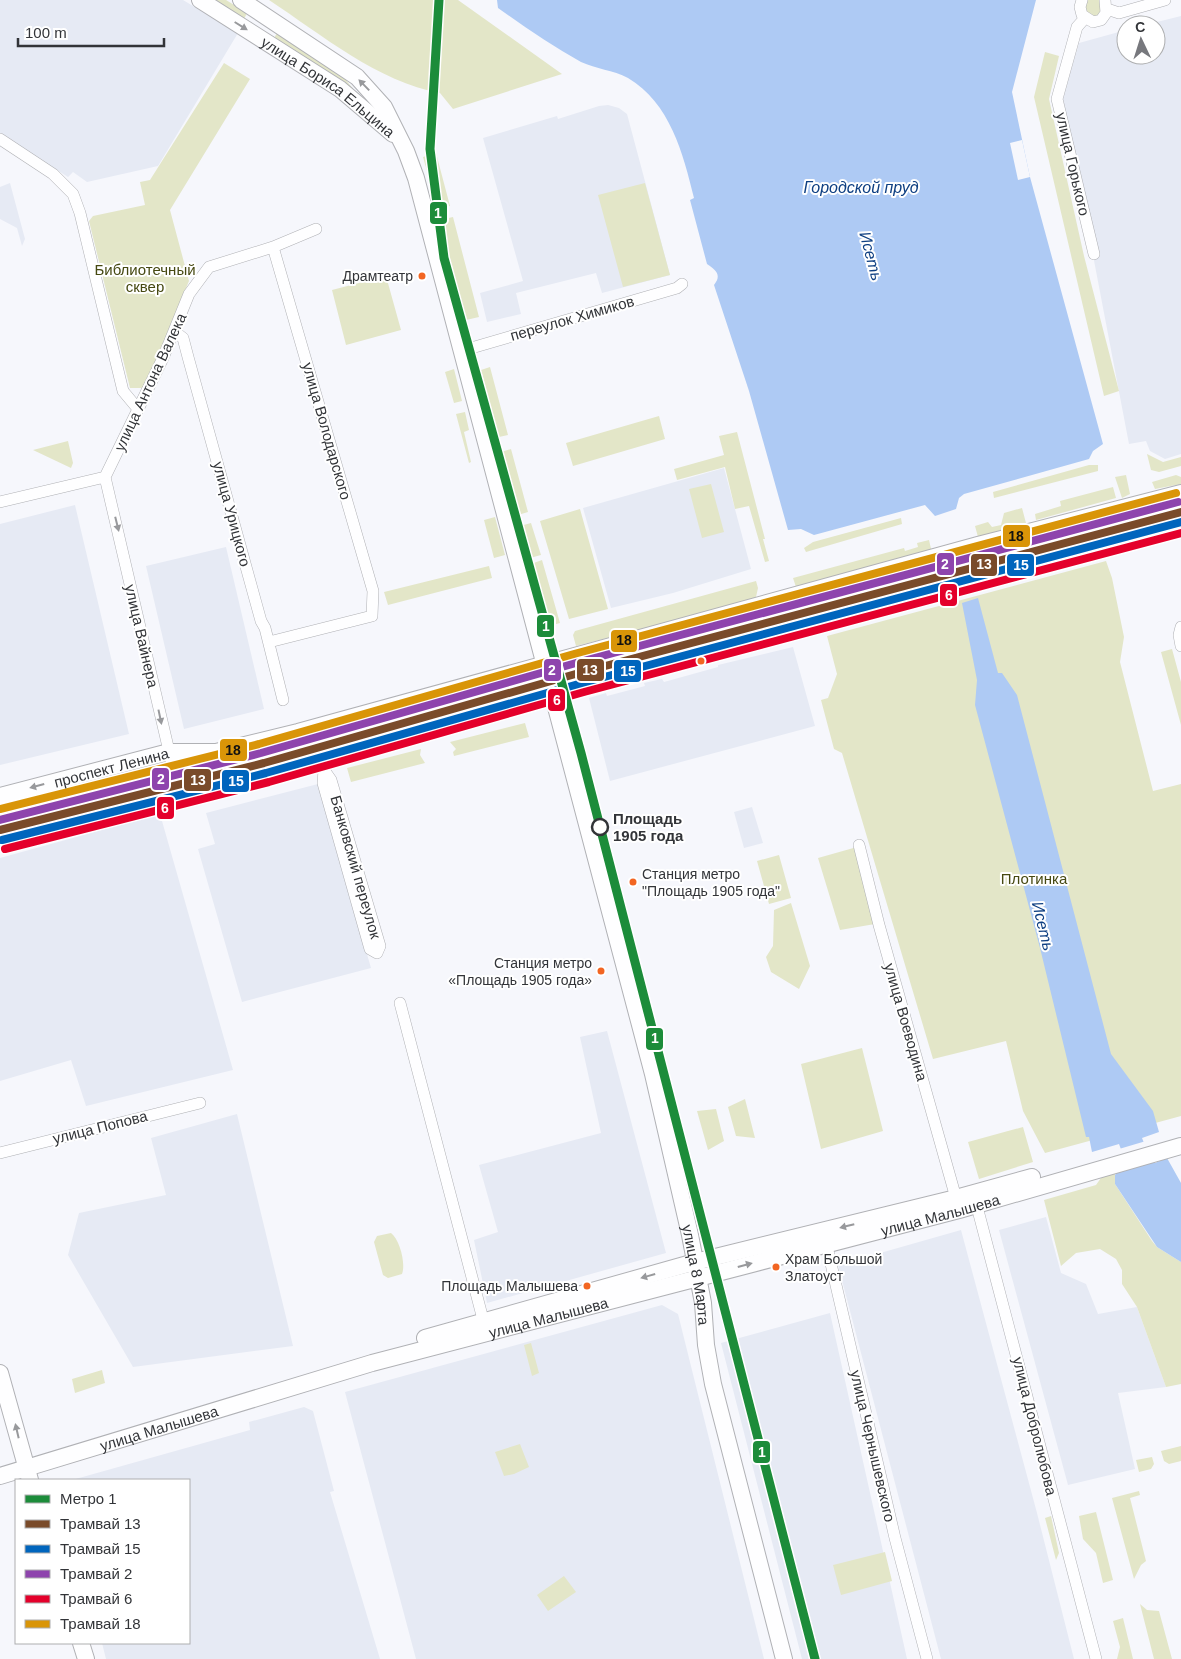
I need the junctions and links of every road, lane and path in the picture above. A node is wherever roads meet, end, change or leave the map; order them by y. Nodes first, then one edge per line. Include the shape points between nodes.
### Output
1 (200, 0) edge
2 (241, 0) edge
3 (1082, 0) edge
4 (1165, 0) edge
5 (1106, 4) edge
6 (1085, 18) junction
7 (0, 139) edge
8 (400, 140) junction
9 (316, 229) dead end
10 (273, 247) junction
11 (1094, 254) dead end
12 (682, 284) dead end
13 (175, 332) junction
14 (461, 351) junction
15 (138, 409) junction
16 (105, 477) junction
17 (1181, 493) edge
18 (0, 502) edge
19 (1181, 518) edge
20 (1181, 627) edge
21 (269, 642) junction
22 (1181, 646) edge
23 (545, 664) junction
24 (553, 692) junction
25 (283, 700) dead end
26 (312, 729) junction
27 (168, 752) junction
28 (322, 764) junction
29 (180, 794) junction
30 (0, 796) edge
31 (0, 839) edge
32 (859, 845) dead end
33 (400, 1003) dead end
34 (200, 1103) dead end
35 (1174, 1143) edge
36 (0, 1153) edge
37 (956, 1198) junction
38 (975, 1199) junction
39 (825, 1238) junction
40 (697, 1270) junction
41 (485, 1328) junction
42 (0, 1373) edge
43 (0, 1466) edge
44 (27, 1469) edge
45 (0, 1476) edge
46 (81, 1644) edge
47 (86, 1659) edge
48 (784, 1659) edge
49 (927, 1659) edge
50 (1096, 1659) edge

1 -> 8 main road, улица Бориса Ельцина via 340,89
8 -> 2 main road, улица Бориса Ельцина via 384,107 357,77
3 - 6 street via 1080,11
4 - 5 street via 1119,13
5 - 6 street via 1101,20 1093,22
6 - 11 street, улица Горького via 1077,27 1057,99
7 - 15 street via 52,174 73,194 123,391
8 - 14 main road, улица 8 Марта via 416,178
9 - 10 street, улица Антона Валека
10 - 13 street, улица Антона Валека via 208,267 188,294
10 - 21 street, улица Володарского via 373,591 372,616
12 - 14 street, переулок Химиков
13 - 15 street, улица Антона Валека
13 - 21 street, улица Урицкого via 183,338
14 - 23 main road, улица 8 Марта
15 - 16 street, улица Антона Валека
16 - 18 street
16 -> 27 street, улица Вайнера
17 - 23 main road, проспект Ленина
19 - 24 main road
20 - 22 street
21 - 25 street, улица Урицкого
23 - 24 main road, улица 8 Марта
23 - 26 main road, проспект Ленина
24 - 28 main road
24 - 40 main road, улица 8 Марта via 655,1082
26 - 27 main road, проспект Ленина via 216,752
26 - 28 street, Банковский переулок
27 - 29 street, улица Вайнера
27 -> 30 main road, проспект Ленина
28 - 28 street, Банковский переулок via 323,782 370,949 377,953 380,946 331,780
28 - 29 main road
29 - 31 main road
32 - 37 street, улица Воеводина
33 - 41 street
34 - 36 street, улица Попова
35 - 38 main road, улица Малышева
37 - 38 main road, улица Малышева
37 -> 39 main road, улица Малышева
38 - 39 main road, улица Малышева
38 - 50 street, улица Добролюбова
39 - 40 main road, улица Малышева
39 - 49 street, улица Чернышевского via 895,1538
40 - 41 main road, улица Малышева
40 - 48 main road, улица 8 Марта via 713,1384
41 - 44 main road, улица Малышева
44 -> 42 main road
43 - 44 main road, улица Малышева
44 - 45 main road, улица Малышева
46 - 47 main road

